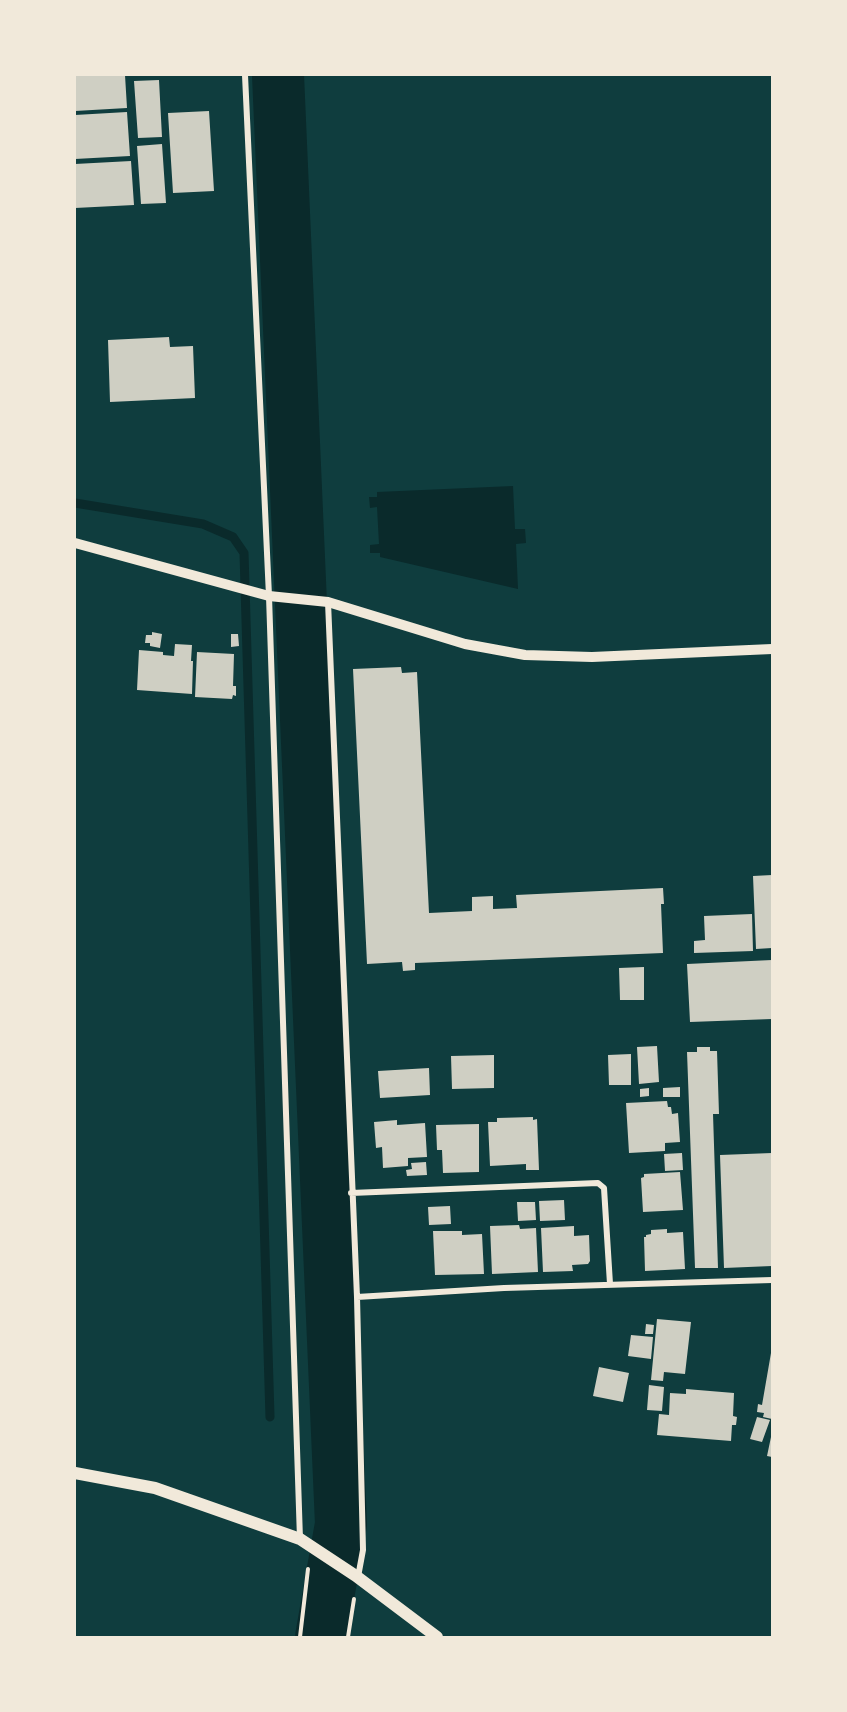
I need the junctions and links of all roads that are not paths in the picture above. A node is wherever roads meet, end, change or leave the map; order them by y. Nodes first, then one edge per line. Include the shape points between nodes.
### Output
1 (244, 75) edge
2 (75, 543) edge
3 (269, 595) junction
4 (328, 602) junction
5 (772, 649) edge
6 (351, 1193) junction
7 (772, 1280) edge
8 (610, 1284) junction
9 (357, 1297) junction
10 (75, 1473) edge
11 (308, 1543) junction
12 (357, 1576) junction
13 (437, 1637) edge

1 - 3 street
2 - 3 street
3 - 4 street
3 - 11 street
4 - 5 street via 465,644 525,655 592,657
4 - 6 street
6 - 8 street via 598,1183 604,1188
6 - 9 street
7 - 8 street
8 - 9 street
9 - 12 street via 363,1550
10 - 11 main road via 155,1488
11 - 12 main road
12 - 13 main road

